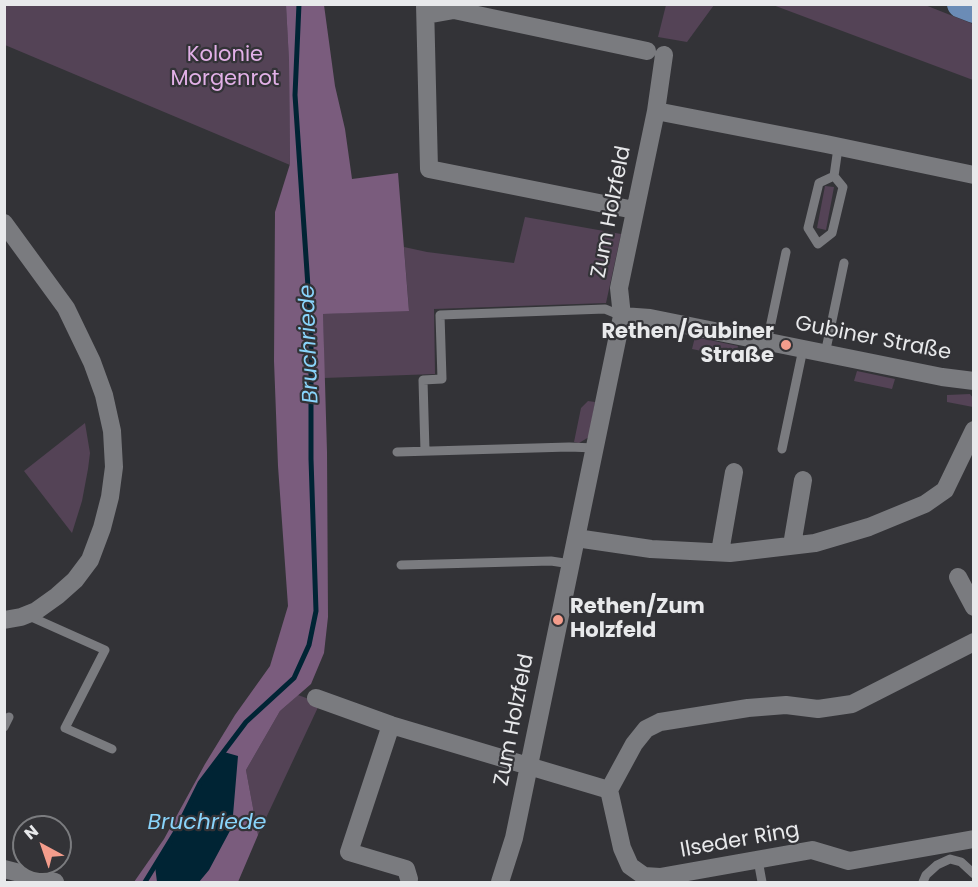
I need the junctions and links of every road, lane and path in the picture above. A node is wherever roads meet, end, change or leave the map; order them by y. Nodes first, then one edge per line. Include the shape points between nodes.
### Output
1 (961, 4) edge
2 (974, 9) edge
3 (425, 10) edge
4 (656, 111) junction
5 (838, 148) junction
6 (974, 175) edge
7 (834, 176) junction
8 (634, 210) junction
9 (4, 223) edge
10 (786, 252) dead end
11 (844, 263) dead end
12 (622, 316) junction
13 (767, 342) junction
14 (803, 350) junction
15 (825, 354) junction
16 (974, 381) edge
17 (974, 430) edge
18 (595, 448) junction
19 (782, 449) dead end
20 (424, 451) junction
21 (397, 452) dead end
22 (734, 472) dead end
23 (803, 480) dead end
24 (576, 538) junction
25 (792, 545) junction
26 (720, 552) junction
27 (571, 564) junction
28 (401, 565) dead end
29 (958, 577) dead end
30 (974, 607) edge
31 (27, 615) junction
32 (4, 621) edge
33 (974, 642) edge
34 (316, 698) dead end
35 (9, 717) dead end
36 (391, 725) junction
37 (4, 727) edge
38 (112, 749) dead end
39 (529, 768) junction
40 (609, 790) junction
41 (974, 839) edge
42 (758, 860) junction
43 (4, 869) edge
44 (974, 874) edge
45 (409, 879) dead end
46 (56, 882) edge
47 (500, 882) edge
48 (762, 882) edge
49 (923, 882) edge

1 - 2 highway
3 - 4 street, Zum Holzfeld via 454,10 656,53
3 - 8 street via 429,169
4 - 5 street
4 - 8 street, Zum Holzfeld
5 - 6 street
5 - 7 lane
7 - 7 lane via 819,183 808,228 818,244 832,233 843,187
8 - 12 street, Zum Holzfeld via 619,288
9 - 31 street via 66,308 78,331 104,395 112,431 114,467 110,497 90,560 57,596
10 - 13 lane
11 - 15 lane
12 - 13 street, Gubiner Straße
12 - 18 street, Zum Holzfeld
12 - 20 lane via 605,309 440,315 442,379 423,380
13 - 14 street, Gubiner Straße
14 - 15 street, Gubiner Straße
14 - 19 lane
15 - 16 street, Gubiner Straße
17 - 25 street via 945,490 925,504 869,527 814,543
18 - 20 lane
18 - 24 street, Zum Holzfeld
20 - 21 lane
22 - 26 street
23 - 25 street
24 - 26 street via 651,549
24 - 27 street, Zum Holzfeld
25 - 26 street
27 - 28 lane via 551,561
27 - 39 street, Zum Holzfeld
29 - 30 street
31 - 32 street
31 - 38 lane via 105,650 65,728
33 - 40 street via 852,704 818,709 786,705 748,708 660,722 646,729 634,744
34 - 36 street
35 - 37 lane
36 - 39 street
36 - 45 street via 349,852 406,869
39 - 40 street
39 - 47 street, Zum Holzfeld
40 - 42 street, Ilseder Ring via 622,848 630,866 645,876 660,878
41 - 42 street, Ilseder Ring via 849,861 812,850
42 - 48 lane
43 - 46 street
44 - 49 lane via 961,862 950,859 937,865

